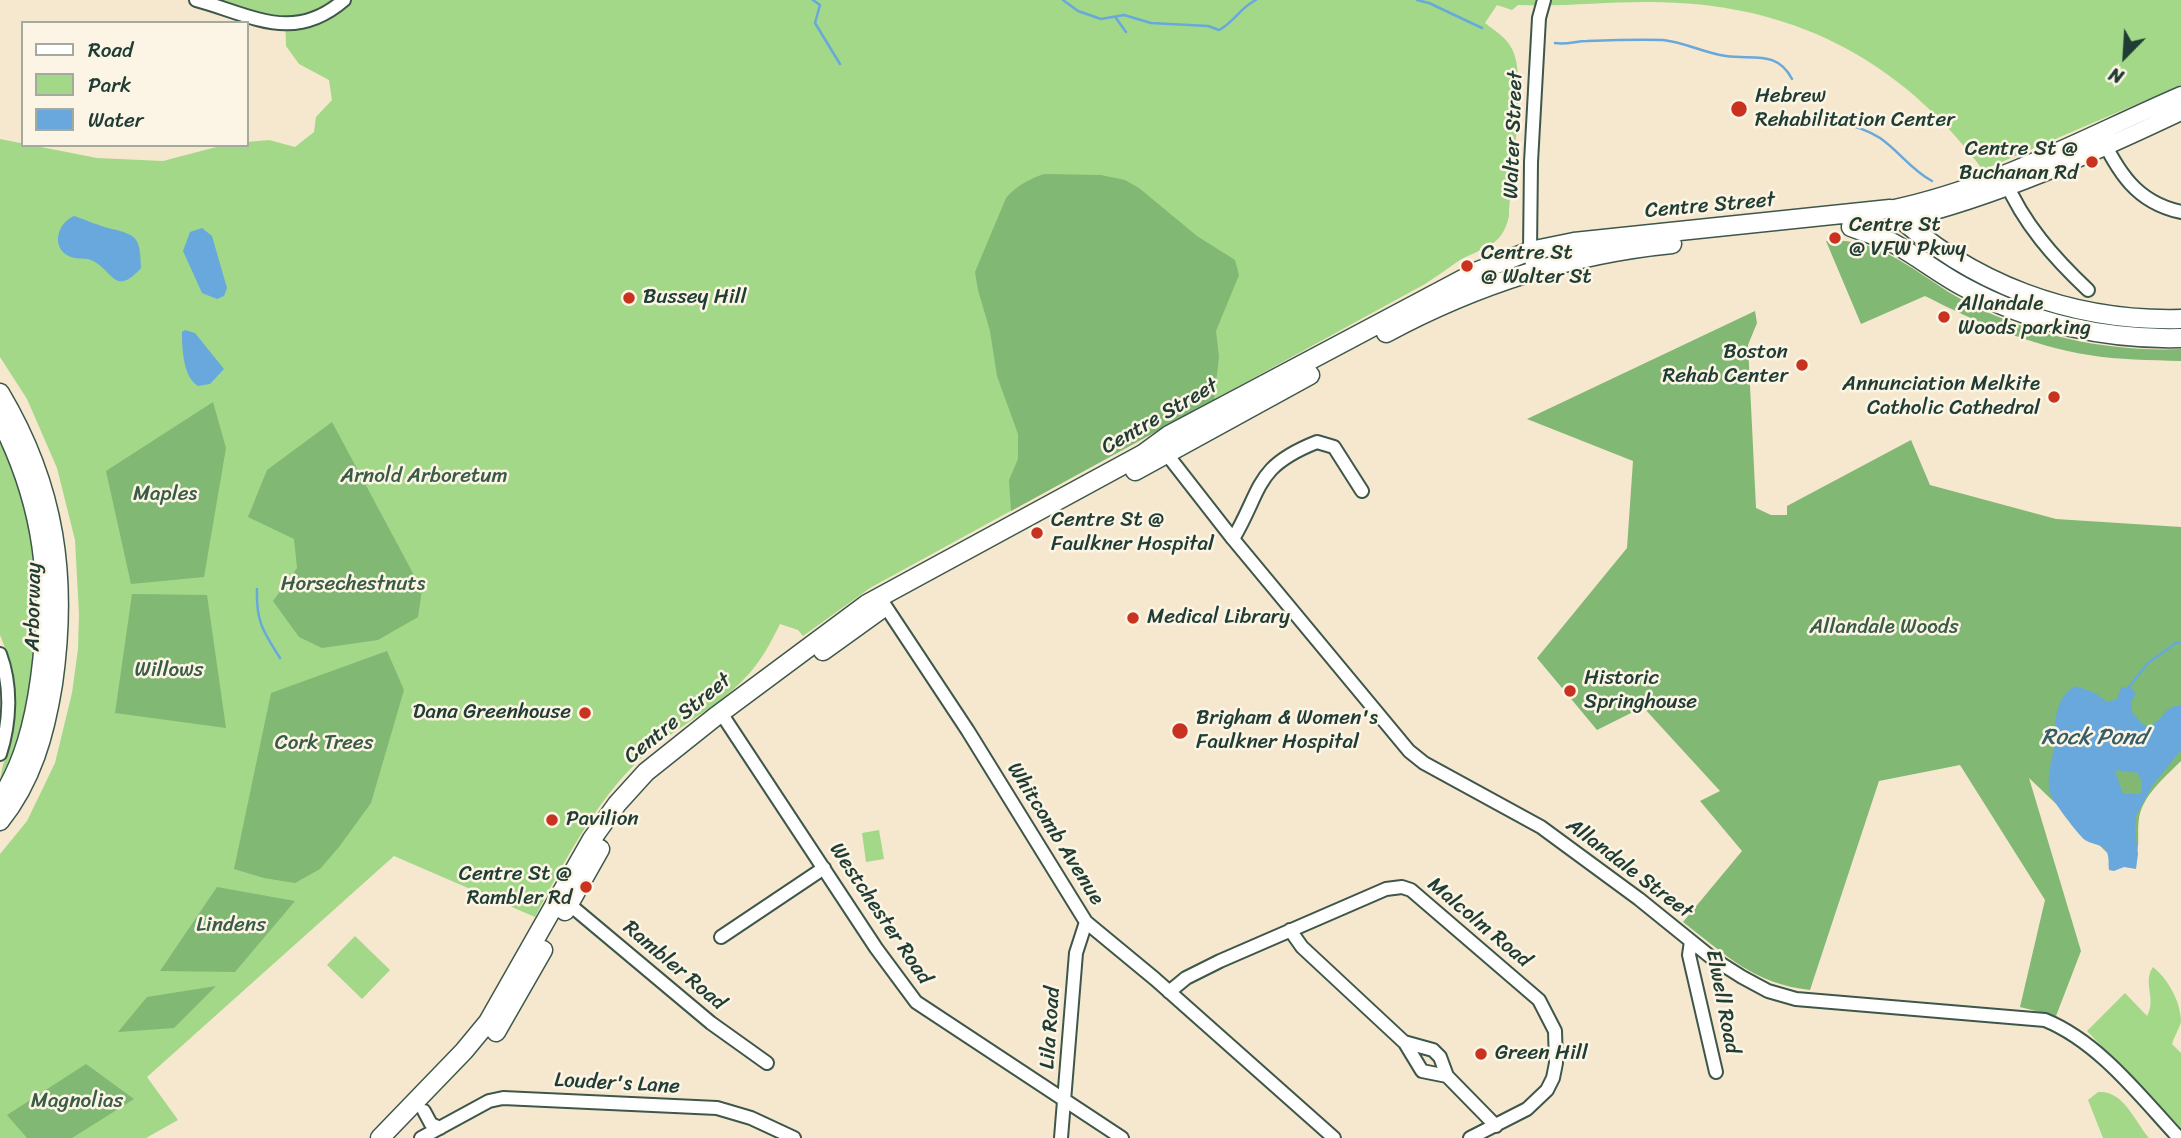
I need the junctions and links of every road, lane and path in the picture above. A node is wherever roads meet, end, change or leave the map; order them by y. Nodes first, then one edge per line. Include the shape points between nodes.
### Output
1 (196, 0) edge
2 (344, 0) edge
3 (1538, 2) edge
4 (2180, 103) edge
5 (2103, 140) junction
6 (2005, 179) junction
7 (2181, 212) edge
8 (1896, 215) junction
9 (1851, 227) junction
10 (1530, 251) junction
11 (1533, 271) junction
12 (2088, 290) dead end
13 (2181, 319) edge
14 (2181, 338) edge
15 (0, 393) edge
16 (0, 419) edge
17 (1163, 449) junction
18 (1362, 491) dead end
19 (1233, 539) junction
20 (883, 602) junction
21 (0, 654) edge
22 (725, 718) junction
23 (0, 754) edge
24 (0, 800) edge
25 (0, 821) edge
26 (824, 868) junction
27 (564, 900) junction
28 (1086, 922) junction
29 (1290, 930) junction
30 (721, 937) dead end
31 (1691, 941) junction
32 (1169, 992) junction
33 (1404, 1042) junction
34 (767, 1063) dead end
35 (1716, 1072) dead end
36 (1447, 1076) junction
37 (1065, 1101) junction
38 (424, 1111) junction
39 (1496, 1126) junction
40 (440, 1128) junction
41 (380, 1138) edge
42 (398, 1138) edge
43 (421, 1138) edge
44 (794, 1138) edge
45 (1061, 1138) edge
46 (1122, 1138) edge
47 (1335, 1138) edge
48 (1470, 1138) edge
49 (2179, 1138) edge

1 - 2 street via 267,22 296,24 321,17
3 - 10 street, Walter Street
4 - 5 main road, Centre Street
5 - 6 main road, Centre Street
5 - 7 street via 2134,188
6 - 8 main road, Centre Street via 1957,204
6 - 12 street via 2035,232
8 - 9 highway, Centre Street
8 - 10 highway, Centre Street via 1592,240
8 - 13 highway via 1955,261 2030,296 2111,316
9 - 11 highway, Centre Street via 1633,248
9 - 14 highway via 1891,242 1962,287 2023,313 2108,334
10 - 11 street, Walter Street
10 - 17 highway, Centre Street via 1462,278
11 - 17 highway, Centre Street via 1402,324
15 - 25 highway, Arborway via 26,444 48,506 58,557 60,616 42,739 26,781
16 - 24 highway, Arborway via 37,514 47,605 30,734
17 - 19 street, Allandale Street
17 - 20 highway, Centre Street via 1131,461
18 - 19 street via 1334,447 1317,442 1265,474
19 - 31 street, Allandale Street via 1409,751 1541,827
20 - 22 highway, Centre Street via 841,638
20 - 28 street, Whitcomb Avenue
21 - 23 street, Arborway via 8,703
22 - 26 street, Westchester Road
22 - 27 highway, Centre Street via 635,801
26 - 30 street
26 - 37 street, Westchester Road via 916,1002
27 - 34 street, Rambler Road via 711,1023
27 - 38 highway, Centre Street via 504,1020
27 - 41 highway, Centre Street via 485,1026
28 - 32 street, Whitcomb Avenue
28 - 37 street, Lila Road via 1076,953
29 - 32 street, Malcolm Road via 1186,978
29 - 33 street via 1315,961
29 - 39 street, Malcolm Road via 1386,889 1402,887 1420,896 1539,1000 1555,1031 1553,1078 1527,1110
31 - 35 street, Elwell Road via 1689,955
31 - 49 street, Allandale Street via 1742,977 1796,999 2006,1015 2045,1020 2065,1028 2097,1053
32 - 47 street, Whitcomb Avenue
33 - 36 street via 1422,1071
33 - 36 street via 1433,1050
36 - 39 street
37 - 45 street, Lila Road
37 - 46 street, Westchester Road
38 - 40 street via 431,1124
38 - 42 highway, Centre Street
39 - 48 street
40 - 43 street, Louder's Lane
40 - 44 street, Louder's Lane via 489,1101 523,1098 717,1108

